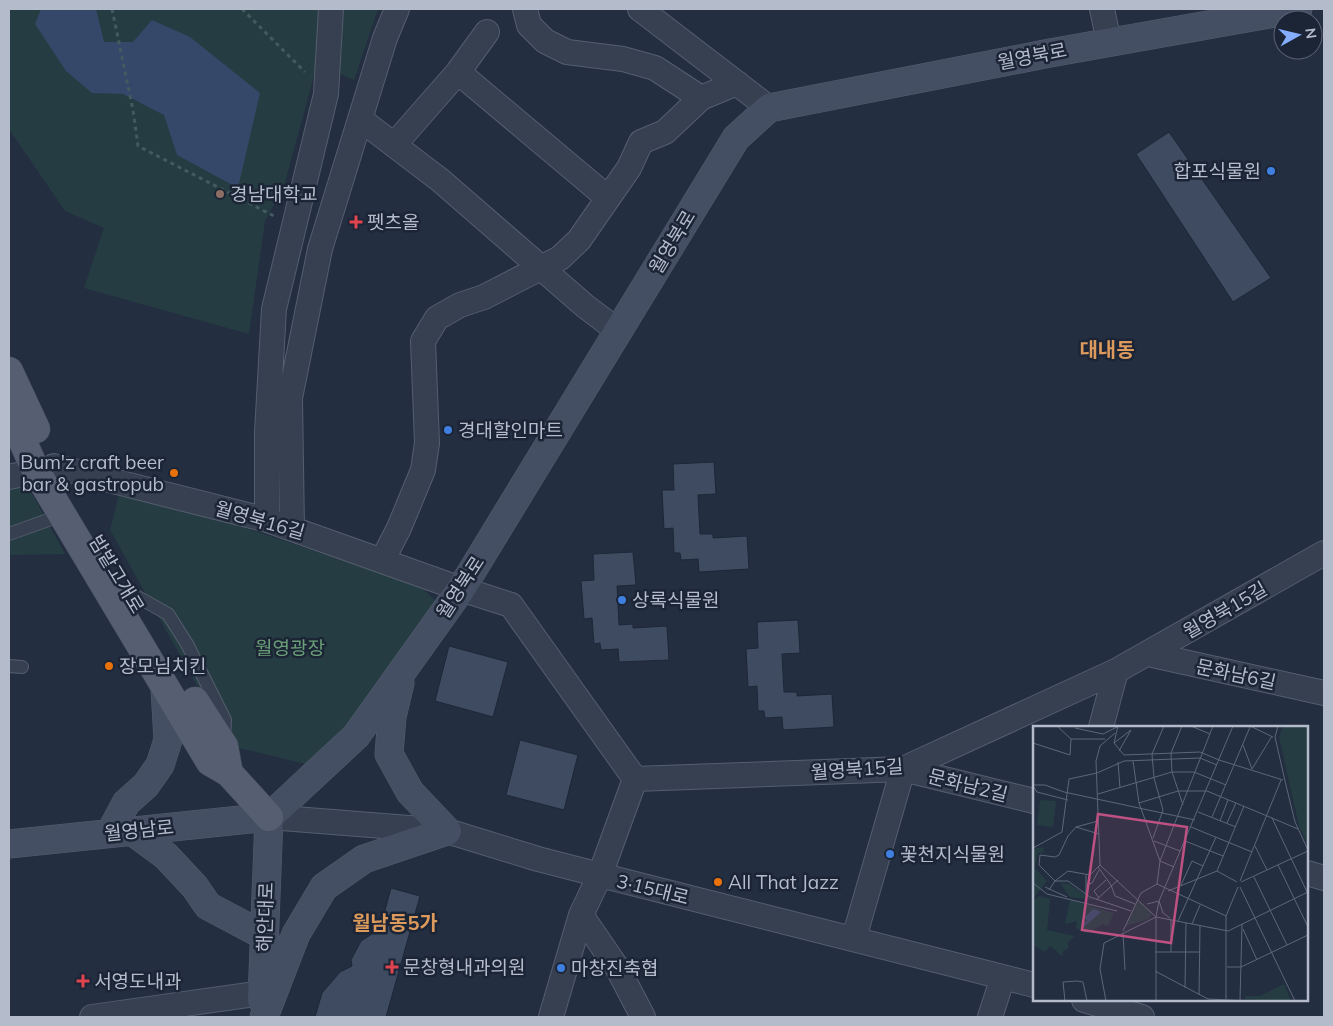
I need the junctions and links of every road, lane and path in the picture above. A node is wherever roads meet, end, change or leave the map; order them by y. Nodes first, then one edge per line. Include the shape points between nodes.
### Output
1 (112, 9) edge
2 (242, 9) edge
3 (331, 9) edge
4 (396, 9) edge
5 (525, 9) edge
6 (640, 9) edge
7 (1102, 9) edge
8 (1298, 9) edge
9 (1254, 13) edge
10 (487, 32) dead end
11 (1109, 42) junction
12 (458, 72) junction
13 (737, 83) junction
14 (326, 94) junction
15 (701, 98) junction
16 (769, 108) junction
17 (360, 119) junction
18 (394, 145) junction
19 (608, 198) junction
20 (294, 227) junction
21 (543, 267) junction
22 (618, 331) junction
23 (9, 371) edge
24 (9, 411) edge
25 (45, 469) junction
26 (9, 477) edge
27 (62, 514) junction
28 (267, 520) junction
29 (292, 528) junction
30 (9, 534) edge
31 (1324, 553) edge
32 (382, 561) junction
33 (461, 589) junction
34 (1148, 654) junction
35 (9, 666) edge
36 (22, 667) dead end
37 (402, 671) junction
38 (1116, 671) junction
39 (165, 689) junction
40 (1324, 693) edge
41 (1101, 726) edge
42 (903, 769) junction
43 (230, 773) junction
44 (635, 779) junction
45 (1033, 801) edge
46 (269, 817) junction
47 (447, 831) junction
48 (121, 832) junction
49 (9, 844) edge
50 (1308, 873) edge
51 (600, 875) junction
52 (1324, 878) edge
53 (581, 915) junction
54 (265, 936) junction
55 (854, 938) junction
56 (1003, 977) junction
57 (1033, 985) edge
58 (1087, 1001) edge
59 (262, 1009) edge
60 (92, 1017) edge
61 (551, 1017) edge
62 (643, 1017) edge
63 (990, 1017) edge
64 (1142, 1017) edge

1 - 20 path via 138,146
2 - 14 path
3 - 14 street
4 - 17 street
5 - 15 street via 529,25 545,41 567,52 623,59 655,68
6 - 13 street
7 - 11 street
8 - 9 main road, 월영북로
9 - 11 main road, 월영북로
10 - 12 street
11 - 16 main road, 월영북로
12 - 18 street
12 - 19 street
13 - 15 street
13 - 16 street
14 - 20 street
15 - 19 street via 665,132 641,142 629,168
16 - 22 main road, 월영북로 via 736,138
17 - 18 street
17 - 29 street via 320,249 290,398
18 - 21 street
19 - 21 street via 579,240 560,258
20 - 28 street via 274,309 267,432
21 - 22 street
21 - 32 street via 437,318 423,341 427,443 424,470
22 - 33 main road, 월영북로
23 - 25 main road, 밤밭고개로
24 - 25 main road, 밤밭고개로
25 - 26 street
25 - 27 main road, 밤밭고개로
25 - 28 street, 월영북16길
25 - 43 main road, 밤밭고개로 via 128,591 224,746
27 - 30 lane
27 - 39 main road, 밤밭고개로
28 - 29 street, 월영북16길
29 - 32 street, 월영북16길
31 - 34 street, 월영북15길
32 - 33 street, 월영북16길
33 - 37 main road, 월영북로
33 - 44 street via 511,605
34 - 38 street, 월영북15길
34 - 40 street, 문화남6길
35 - 36 lane
37 - 46 main road, 월영북로 via 356,736
37 - 47 main road via 392,717 389,754 410,792
38 - 41 street
38 - 42 street, 월영북15길
39 - 43 main road, 밤밭고개로 via 210,762
39 - 48 main road via 168,740 160,766 146,785 126,803
42 - 44 street, 월영북15길
42 - 45 street, 문화남2길
42 - 55 street
43 - 46 main road, 밤밭고개로
44 - 51 street
46 - 47 street, 3·15대로
46 - 48 main road, 월영남로
46 - 54 main road, 해안대로
47 - 51 street, 3·15대로
47 - 59 main road via 364,859 324,888 296,934
48 - 49 main road, 월영남로
48 - 54 main road via 166,856 208,906
50 - 52 street
51 - 53 street
51 - 55 street, 3·15대로
53 - 61 street
53 - 62 street via 618,969
54 - 59 main road, 해안대로
55 - 56 street, 3·15대로
56 - 57 street, 3·15대로
56 - 63 street
58 - 64 street
59 - 60 street

